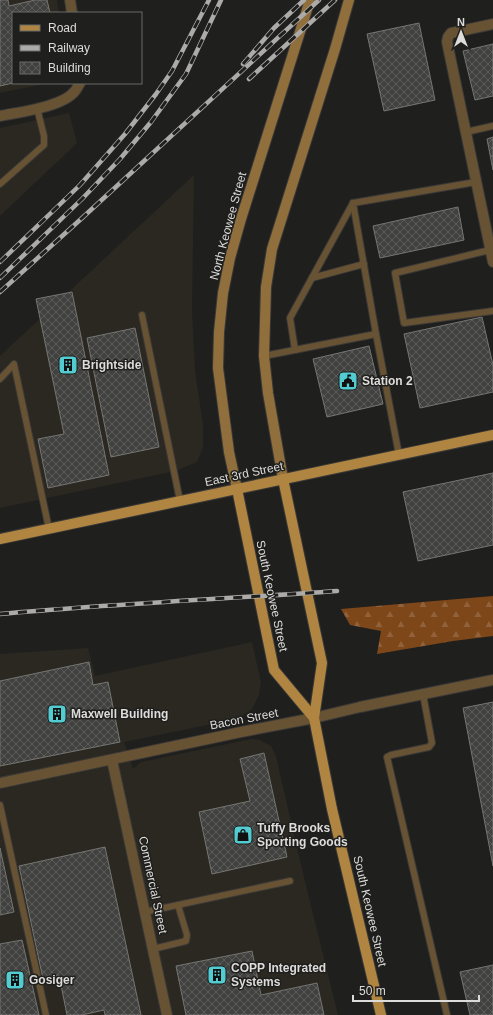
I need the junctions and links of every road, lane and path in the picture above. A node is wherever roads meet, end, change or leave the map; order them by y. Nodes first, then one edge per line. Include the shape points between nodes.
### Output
1 (70, 0) edge
2 (310, 0) edge
3 (349, 0) edge
4 (72, 12) edge
5 (493, 24) edge
6 (79, 84) edge
7 (37, 108) junction
8 (0, 116) edge
9 (493, 126) edge
10 (466, 132) junction
11 (476, 182) junction
12 (0, 184) edge
13 (353, 203) junction
14 (490, 250) junction
15 (493, 262) edge
16 (364, 264) junction
17 (312, 278) junction
18 (493, 311) edge
19 (142, 314) dead end
20 (376, 334) junction
21 (295, 350) junction
22 (264, 356) junction
23 (0, 379) edge
24 (493, 435) edge
25 (399, 455) junction
26 (284, 479) junction
27 (237, 489) junction
28 (180, 501) junction
29 (49, 529) junction
30 (0, 539) edge
31 (493, 680) edge
32 (423, 694) junction
33 (314, 718) junction
34 (112, 760) junction
35 (0, 783) edge
36 (0, 805) edge
37 (290, 881) dead end
38 (178, 905) junction
39 (145, 912) junction
40 (153, 949) junction
41 (46, 1015) edge
42 (167, 1015) edge
43 (381, 1015) edge
44 (446, 1015) edge

1 - 4 street
2 - 27 main road, North Keowee Street via 241,219 223,293 218,368 229,452
3 - 22 main road via 272,249 266,288
5 - 10 street via 451,33 448,37
6 - 7 street via 72,94 60,102
7 - 8 street
7 - 12 lane via 44,145
9 - 10 lane
10 - 11 street
11 - 13 lane
11 - 14 street
13 - 16 lane
13 - 17 lane
14 - 15 street
14 - 18 lane via 395,273 404,323
16 - 17 lane
16 - 20 lane
17 - 21 lane via 290,318
19 - 28 lane
20 - 21 lane
20 - 25 lane
21 - 22 lane
22 - 26 main road
23 - 29 lane via 14,364
24 - 25 main road, East 3rd Street
25 - 26 main road, East 3rd Street
26 - 27 main road, East 3rd Street
26 - 33 main road, South Keowee Street via 322,663
27 - 28 main road, East 3rd Street
27 - 33 main road, South Keowee Street via 274,670
28 - 29 main road, East 3rd Street
29 - 30 main road, East 3rd Street
31 - 32 street, Bacon Street
32 - 33 street, Bacon Street
32 - 44 lane via 432,743 429,747 386,757
33 - 34 street, Bacon Street
33 - 43 main road, South Keowee Street via 332,809
34 - 35 street, Bacon Street
34 - 39 street, Commercial Street
36 - 41 lane
37 - 38 lane
38 - 39 lane
38 - 40 lane via 187,935 186,940
39 - 40 street, Commercial Street
40 - 42 street, Commercial Street

